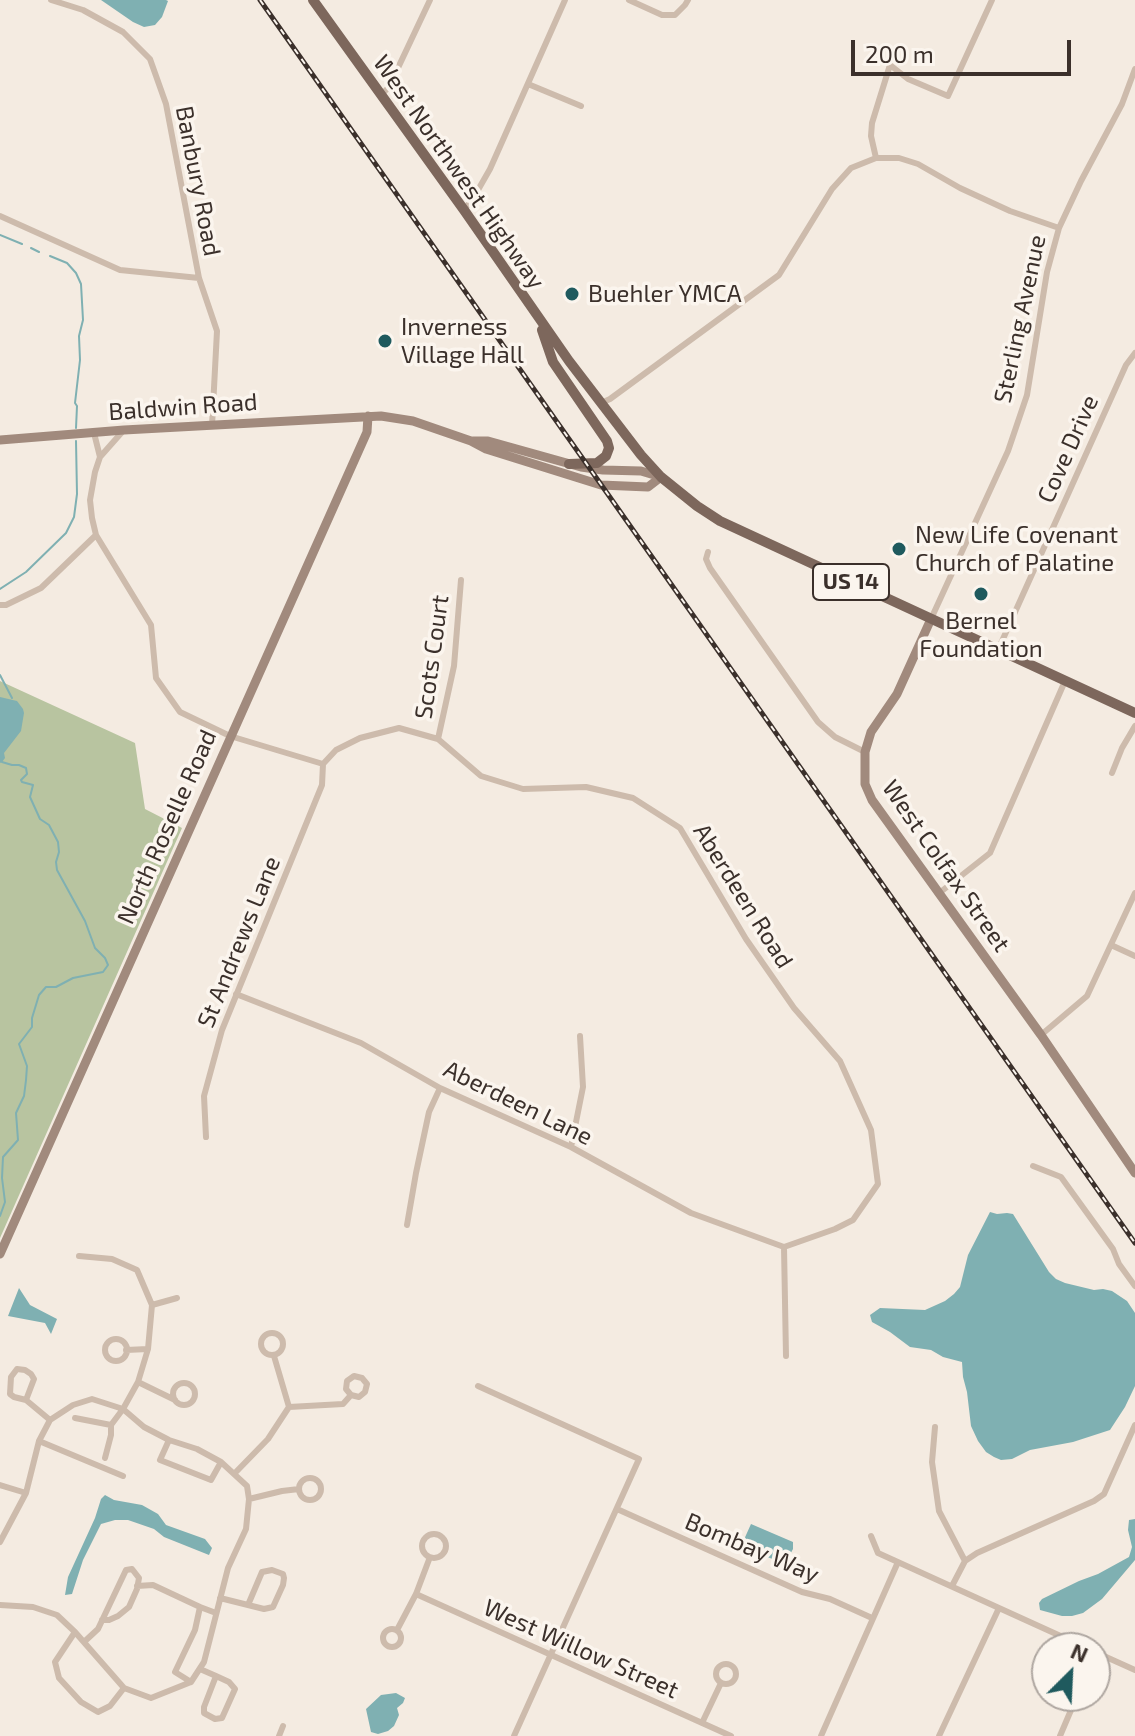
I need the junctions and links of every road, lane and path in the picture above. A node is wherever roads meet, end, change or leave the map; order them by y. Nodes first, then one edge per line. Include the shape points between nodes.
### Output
1 (51, 0) edge
2 (313, 0) edge
3 (430, 0) edge
4 (565, 0) edge
5 (629, 0) edge
6 (688, 0) edge
7 (992, 0) edge
8 (1135, 69) edge
9 (528, 84) junction
10 (381, 95) junction
11 (581, 106) dead end
12 (876, 158) junction
13 (464, 210) junction
14 (0, 216) edge
15 (1059, 228) junction
16 (199, 278) junction
17 (539, 320) junction
18 (1135, 353) edge
19 (601, 403) junction
20 (368, 416) junction
21 (212, 426) junction
22 (124, 430) junction
23 (94, 433) junction
24 (0, 440) edge
25 (471, 441) junction
26 (100, 457) junction
27 (569, 464) junction
28 (661, 477) junction
29 (96, 535) junction
30 (708, 552) dead end
31 (461, 580) dead end
32 (0, 605) edge
33 (931, 619) junction
34 (998, 650) junction
35 (1065, 681) junction
36 (1135, 713) edge
37 (1135, 726) edge
38 (230, 736) junction
39 (438, 739) junction
40 (865, 752) junction
41 (323, 764) junction
42 (1112, 773) dead end
43 (1135, 893) edge
44 (938, 894) junction
45 (1111, 945) junction
46 (1135, 956) edge
47 (236, 994) junction
48 (1041, 1035) junction
49 (580, 1036) dead end
50 (440, 1088) junction
51 (206, 1137) dead end
52 (571, 1147) junction
53 (1033, 1166) dead end
54 (1135, 1173) edge
55 (407, 1225) dead end
56 (784, 1247) junction
57 (0, 1254) edge
58 (79, 1256) dead end
59 (1135, 1286) edge
60 (177, 1298) dead end
61 (152, 1305) junction
62 (148, 1349) junction
63 (126, 1350) dead end
64 (274, 1356) dead end
65 (786, 1356) dead end
66 (138, 1382) junction
67 (478, 1386) dead end
68 (351, 1395) dead end
69 (26, 1400) junction
70 (175, 1401) dead end
71 (289, 1407) junction
72 (123, 1409) junction
73 (75, 1418) dead end
74 (50, 1420) junction
75 (111, 1425) junction
76 (1135, 1425) edge
77 (935, 1427) dead end
78 (169, 1440) junction
79 (39, 1441) junction
80 (105, 1458) dead end
81 (221, 1462) junction
82 (234, 1474) junction
83 (123, 1476) dead end
84 (0, 1485) edge
85 (299, 1489) dead end
86 (26, 1493) junction
87 (249, 1499) junction
88 (617, 1509) junction
89 (871, 1536) dead end
90 (0, 1542) edge
91 (430, 1557) dead end
92 (965, 1561) junction
93 (898, 1562) junction
94 (137, 1586) junction
95 (952, 1586) junction
96 (416, 1594) junction
97 (220, 1598) junction
98 (0, 1605) edge
99 (248, 1605) junction
100 (200, 1607) junction
101 (999, 1608) junction
102 (216, 1613) junction
103 (872, 1618) junction
104 (102, 1620) junction
105 (397, 1630) dead end
106 (75, 1632) junction
107 (1052, 1632) edge
108 (84, 1642) junction
109 (550, 1655) junction
110 (1111, 1659) edge
111 (200, 1669) junction
112 (1135, 1670) edge
113 (216, 1676) junction
114 (191, 1682) junction
115 (721, 1683) dead end
116 (124, 1688) junction
117 (1070, 1712) edge
118 (702, 1723) junction
119 (283, 1726) dead end
120 (279, 1736) edge
121 (514, 1736) edge
122 (731, 1736) edge
123 (821, 1736) edge
124 (939, 1736) edge
125 (1060, 1736) edge

1 - 16 street, Banbury Road via 123,32 150,59 166,104
2 - 10 main road, West Northwest Highway / US 14
3 - 10 street
4 - 9 street
5 - 6 street via 662,15 675,15
7 - 12 street via 948,96 890,65 872,123
8 - 15 street, Sterling Avenue
9 - 11 street
9 - 13 street via 490,169
10 - 13 main road, West Northwest Highway / US 14
12 - 15 street via 918,164 1010,211
12 - 19 street via 851,168 832,189 779,275
13 - 17 main road, West Northwest Highway / US 14
14 - 16 street via 120,270
15 - 33 street, Sterling Avenue via 1027,395 1006,455
16 - 21 street, Banbury Road via 217,331
17 - 19 main road, West Northwest Highway / US 14
17 - 27 main road via 553,362 609,448 597,463
18 - 34 street, Cove Drive
19 - 28 main road, West Northwest Highway / US 14
20 - 21 main road, Baldwin Road
20 - 25 main road, Baldwin Road via 405,419
20 - 38 main road, North Roselle Road via 367,432
21 - 22 main road, Baldwin Road
22 - 23 main road, Baldwin Road
22 - 26 street
23 - 24 main road, Baldwin Road
23 - 26 street
25 - 27 main road
25 - 28 main road via 601,485 648,487
26 - 29 street via 90,500
27 - 28 main road
28 - 33 main road, West Northwest Highway / US 14 via 720,521
29 - 32 street via 41,588
29 - 38 street via 151,625 156,678 180,712
30 - 40 street via 710,568 818,722
31 - 39 street, Scots Court via 454,666
33 - 34 main road, West Northwest Highway / US 14
33 - 40 main road, Sterling Avenue
34 - 35 main road, West Northwest Highway / US 14
35 - 36 main road, West Northwest Highway / US 14
35 - 44 street via 990,853
37 - 42 street
38 - 41 street
38 - 57 main road, North Roselle Road
39 - 41 street, Aberdeen Road via 399,728 360,738
39 - 56 street, Aberdeen Road via 481,776 523,789 586,787 633,798 680,828 746,939 794,1008 840,1061 871,1130 878,1184 853,1220
40 - 44 main road, West Colfax Street via 865,784 872,800
41 - 47 street, St Andrews Lane via 322,785
43 - 45 street
44 - 48 main road, West Colfax Street
45 - 46 street
45 - 48 street via 1087,996
47 - 50 street, Aberdeen Lane via 361,1043
47 - 51 street, St Andrews Lane via 204,1096
48 - 54 main road, West Colfax Street
49 - 52 street via 583,1087
50 - 52 street, Aberdeen Lane
50 - 55 street via 429,1112
52 - 56 street, Aberdeen Lane via 691,1213
53 - 59 street via 1061,1177
56 - 65 street
58 - 61 street via 112,1259 137,1270
60 - 61 street
61 - 62 street
62 - 63 street
62 - 66 street
64 - 71 street
66 - 70 street
66 - 72 street
67 - 88 street via 639,1459
68 - 71 street via 343,1404
69 - 69 street via 34,1379 17,1369 10,1394
69 - 74 street
71 - 82 street via 268,1439
72 - 74 street via 92,1399
72 - 75 street
72 - 78 street
73 - 75 street
74 - 79 street
75 - 80 street
76 - 92 street via 1099,1498
77 - 92 street via 932,1462 939,1511
78 - 81 street
78 - 81 street via 160,1460 211,1480
79 - 83 street
79 - 86 street
81 - 82 street
82 - 87 street via 247,1486
84 - 86 street
85 - 87 street
86 - 90 street
87 - 97 street via 246,1529
88 - 103 street, Bombay Way
88 - 109 street
89 - 93 street via 878,1553
91 - 96 street
92 - 95 street
93 - 95 street
93 - 103 street
94 - 100 street via 153,1585
94 - 104 street via 129,1607
94 - 104 street via 139,1578 126,1570
95 - 101 street
96 - 105 street
96 - 109 street, West Willow Street
97 - 99 street
97 - 102 street
98 - 106 street via 57,1615
99 - 99 street via 273,1607 283,1574 262,1572
100 - 102 street
100 - 114 street via 175,1672
101 - 107 street
101 - 124 street
102 - 111 street
103 - 123 street
104 - 108 street
106 - 108 street
106 - 116 street via 55,1662 59,1678 98,1712
108 - 116 street
109 - 118 street, West Willow Street
109 - 121 street
110 - 112 street
111 - 113 street
111 - 114 street
113 - 113 street via 235,1689 222,1718 215,1719 204,1713 204,1707
114 - 116 street via 151,1698
115 - 118 street
117 - 125 street
118 - 122 street, West Willow Street
119 - 120 street

